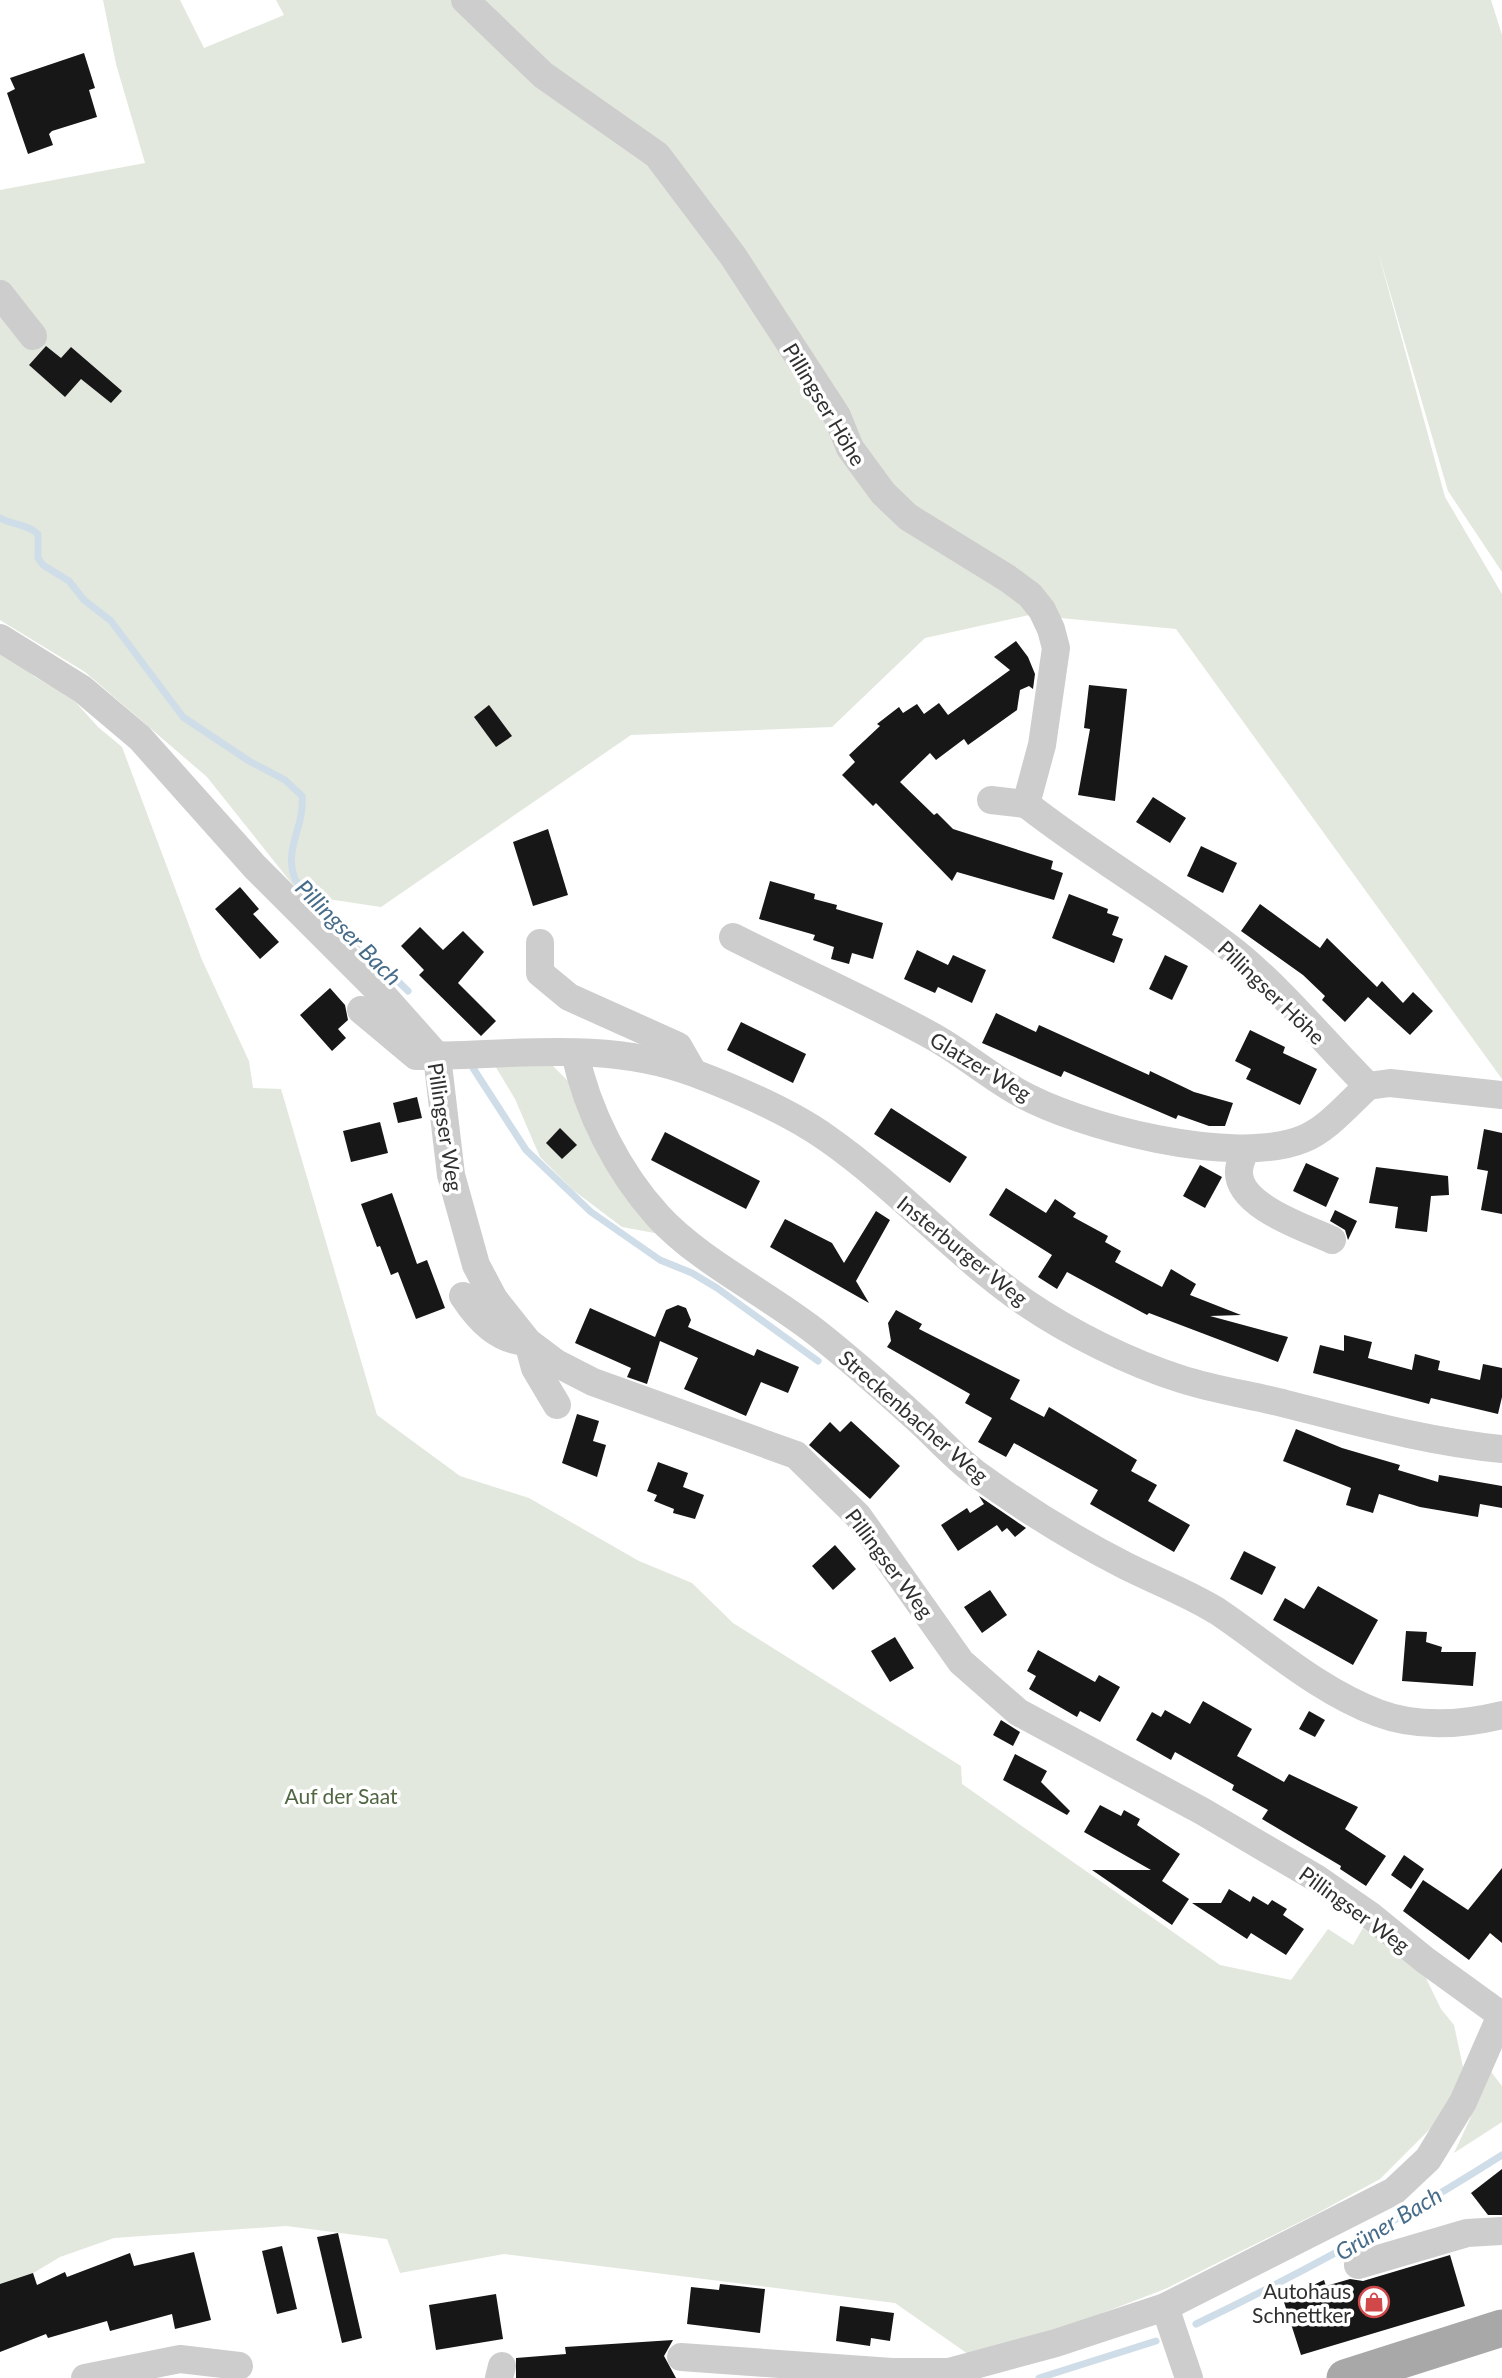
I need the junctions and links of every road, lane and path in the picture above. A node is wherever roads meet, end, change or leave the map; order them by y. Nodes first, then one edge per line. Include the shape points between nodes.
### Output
1 (465, 0) edge
2 (0, 293) edge
3 (33, 336) dead end
4 (0, 638) edge
5 (991, 800) dead end
6 (1026, 804) junction
7 (733, 937) dead end
8 (540, 943) dead end
9 (361, 1010) dead end
10 (575, 1053) junction
11 (437, 1056) junction
12 (693, 1072) junction
13 (1368, 1086) junction
14 (1502, 1095) edge
15 (1245, 1150) junction
16 (1332, 1240) dead end
17 (463, 1296) dead end
18 (528, 1342) junction
19 (557, 1405) dead end
20 (1502, 1450) edge
21 (1502, 1716) edge
22 (1501, 2014) edge
23 (1502, 2231) edge
24 (1358, 2265) dead end
25 (1165, 2307) junction
26 (1502, 2328) edge
27 (681, 2357) dead end
28 (239, 2366) dead end
29 (85, 2378) edge
30 (1189, 2378) edge
31 (1345, 2378) edge

1 - 6 street, Pillingser Höhe via 543,75 657,155 733,256 883,494 908,517 1007,578 1042,610 1056,648 1042,745
2 - 3 street
4 - 11 street, Pillingser Weg via 82,689 140,738 255,867
5 - 6 street
6 - 13 street, Pillingser Höhe via 1076,844 1159,896 1237,954
7 - 15 street, Glatzer Weg via 932,1036 1018,1092 1105,1127 1185,1144
8 - 12 street via 540,973 569,998 678,1046
9 - 11 street, Insterburger Weg via 416,1056
10 - 11 street, Insterburger Weg
10 - 12 street, Insterburger Weg via 628,1055
10 - 21 street, Streckenbacher Weg via 592,1110 618,1160 658,1216 814,1331 976,1474 1052,1524 1217,1611 1269,1651 1378,1713 1435,1724
11 - 18 street, Pillingser Weg via 451,1175 476,1265 494,1299
12 - 20 street, Insterburger Weg via 826,1138 1002,1286 1135,1362 1182,1380 1381,1430
13 - 14 street via 1390,1083
13 - 15 street, Glatzer Weg via 1328,1124 1304,1139
15 - 16 street via 1238,1173 1246,1193 1262,1208
17 - 18 street via 479,1320 513,1342
18 - 19 street via 536,1368
18 - 22 street, Pillingser Weg via 593,1382 796,1455 858,1516 961,1662 1018,1712 1315,1878
22 - 25 street, Pillingser Weg via 1462,2102 1428,2159 1394,2191
23 - 24 street via 1466,2233
25 - 27 street, Pillingser Weg via 949,2372
25 - 30 street
26 - 31 main road
28 - 29 street via 180,2359

